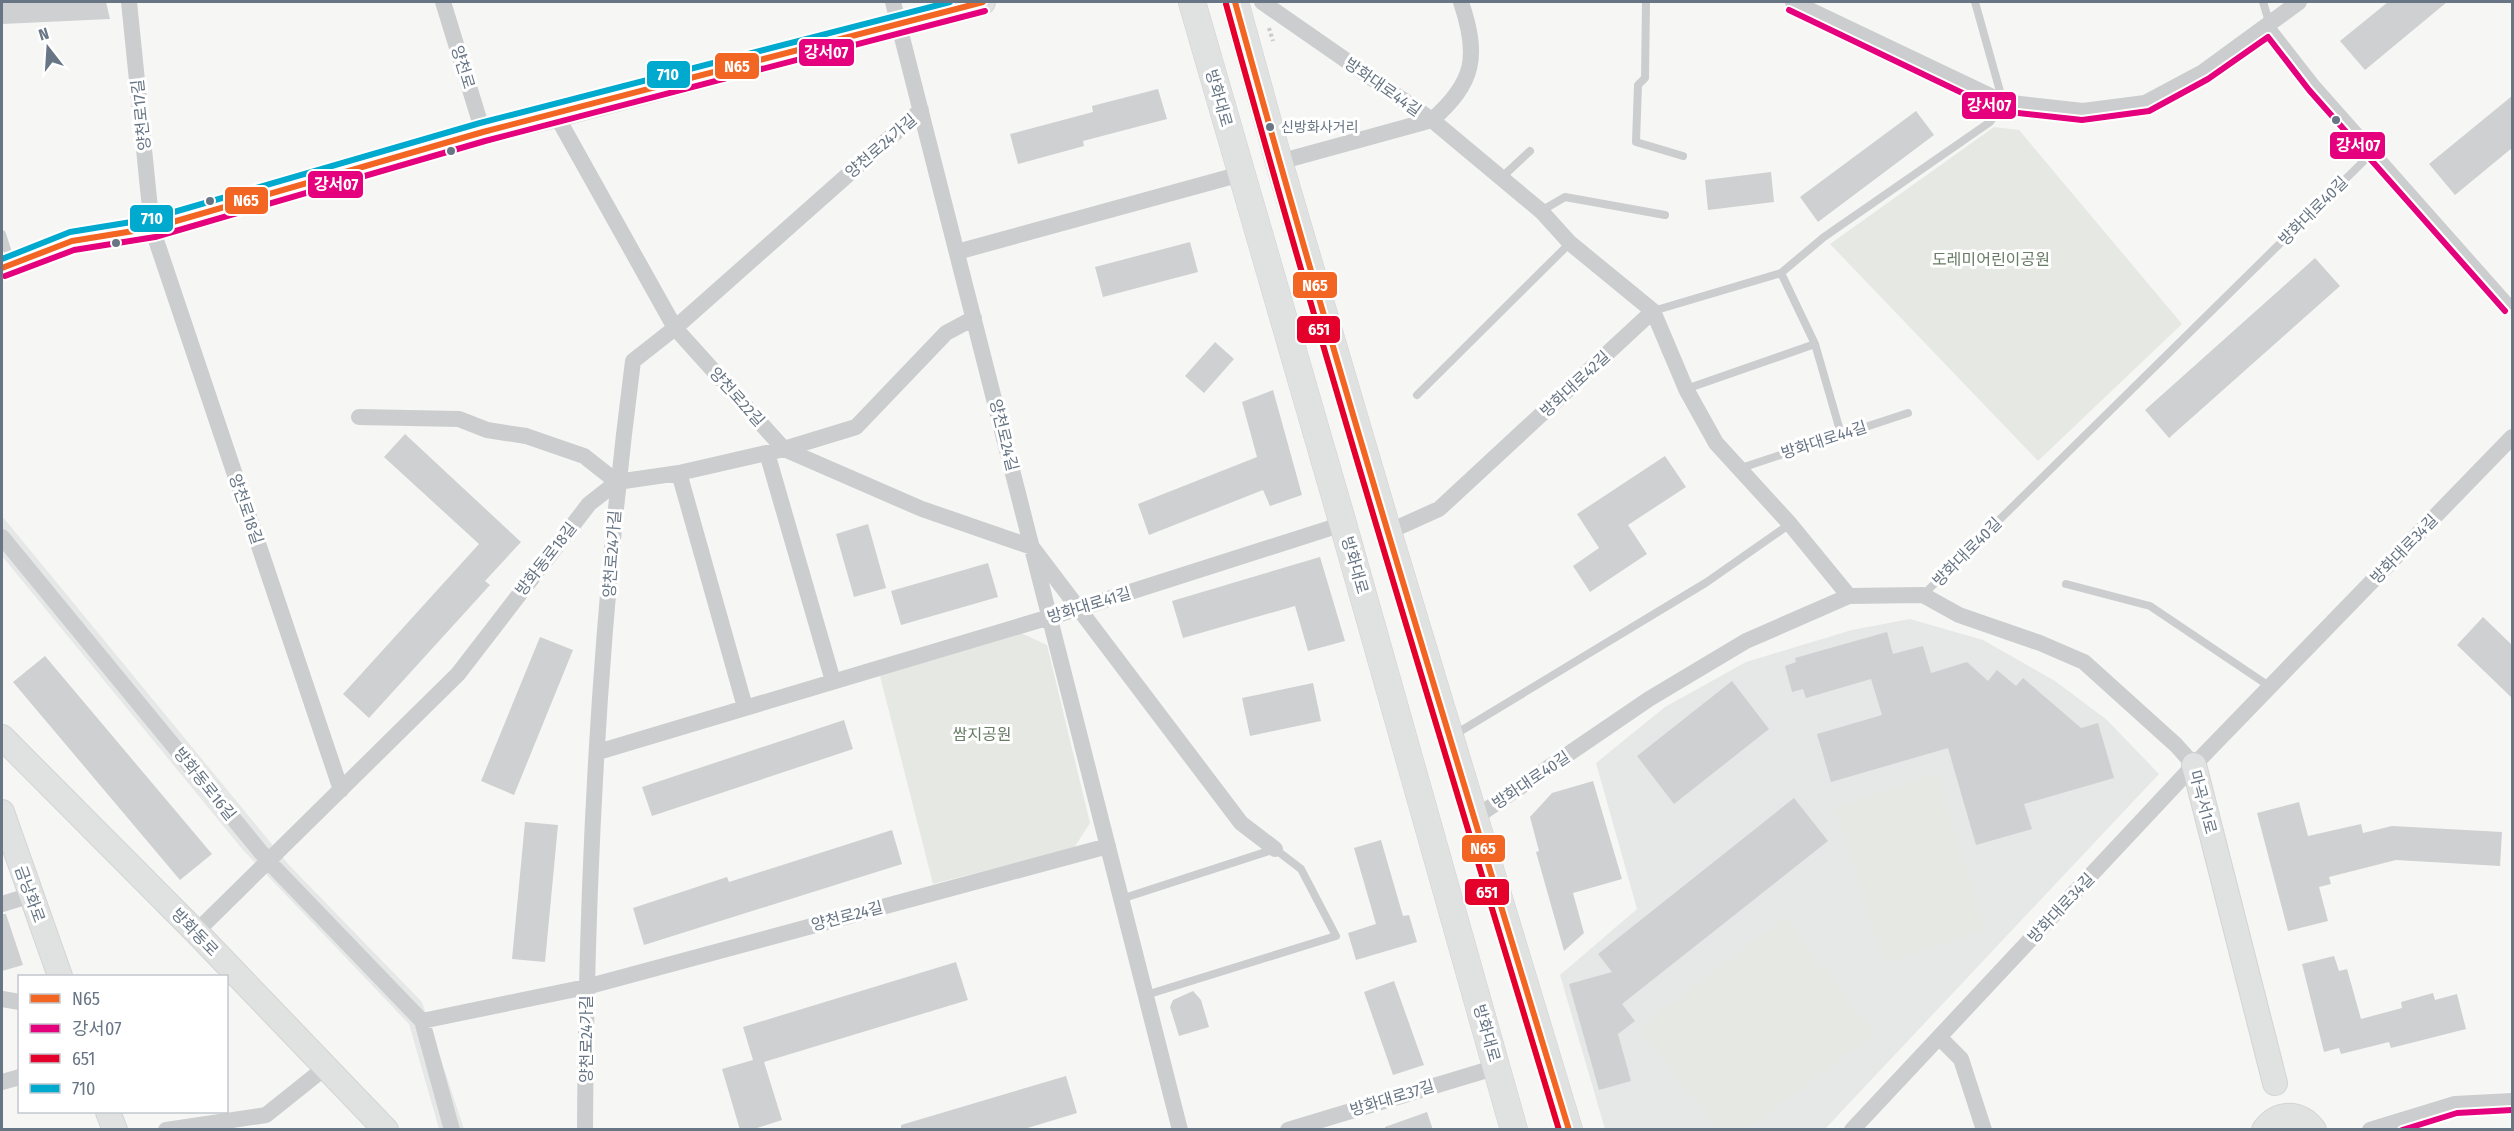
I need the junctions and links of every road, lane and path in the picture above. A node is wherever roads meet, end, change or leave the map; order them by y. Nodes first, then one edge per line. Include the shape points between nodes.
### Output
1 (129, 2) edge
2 (443, 2) edge
3 (893, 2) edge
4 (983, 2) edge
5 (1192, 2) edge
6 (1235, 2) edge
7 (1262, 2) edge
8 (1461, 2) edge
9 (1646, 2) edge
10 (1794, 2) edge
11 (1976, 2) edge
12 (2263, 2) edge
13 (2299, 2) edge
14 (900, 25) junction
15 (2270, 25) junction
16 (2003, 102) junction
17 (921, 110) junction
18 (556, 115) junction
19 (1431, 120) junction
20 (483, 132) junction
21 (2376, 149) junction
22 (1530, 151) dead end
23 (1683, 156) dead end
24 (1279, 162) junction
25 (1241, 174) junction
26 (1501, 178) junction
27 (1540, 211) junction
28 (1665, 215) dead end
29 (152, 228) junction
30 (1570, 243) junction
31 (3, 251) edge
32 (957, 252) junction
33 (1781, 273) junction
34 (2512, 305) edge
35 (1653, 311) junction
36 (974, 318) junction
37 (675, 328) junction
38 (1815, 344) junction
39 (1686, 389) junction
40 (1417, 395) dead end
41 (1908, 413) dead end
42 (359, 417) dead end
43 (1841, 434) junction
44 (2512, 437) edge
45 (784, 449) junction
46 (767, 453) junction
47 (1740, 468) junction
48 (679, 473) junction
49 (617, 482) junction
50 (1343, 524) junction
51 (1790, 524) junction
52 (1388, 532) junction
53 (2, 537) edge
54 (1032, 547) junction
55 (2066, 584) dead end
56 (1923, 595) junction
57 (1849, 596) junction
58 (1080, 609) junction
59 (1050, 618) junction
60 (832, 681) junction
61 (2270, 686) junction
62 (745, 707) junction
63 (2, 737) edge
64 (1451, 737) junction
65 (598, 753) junction
66 (2194, 765) junction
67 (341, 790) junction
68 (2, 812) edge
69 (1473, 819) junction
70 (1108, 846) junction
71 (1275, 849) junction
72 (269, 862) junction
73 (31, 895) junction
74 (1121, 899) junction
75 (2, 904) edge
76 (196, 932) junction
77 (60, 975) edge
78 (586, 987) junction
79 (1146, 995) junction
80 (2, 999) edge
81 (18, 1002) edge
82 (422, 1022) junction
83 (1940, 1038) junction
84 (326, 1067) junction
85 (1497, 1067) junction
86 (18, 1078) edge
87 (2, 1082) edge
88 (2275, 1083) dead end
89 (2512, 1101) edge
90 (108, 1113) edge
91 (115, 1130) edge
92 (166, 1130) edge
93 (386, 1130) edge
94 (452, 1130) edge
95 (585, 1130) edge
96 (1180, 1130) edge
97 (1288, 1130) edge
98 (1514, 1130) edge
99 (1569, 1130) edge
100 (1852, 1130) edge
101 (1984, 1130) edge
102 (2264, 1130) edge
103 (2314, 1130) edge
104 (2370, 1130) edge

1 - 29 street, 양천로17길
2 - 20 street, 양천로
3 - 14 street, 양천로24길
4 - 14 main road
5 - 25 main road, 방화대로
6 - 24 main road
7 - 19 street, 방화대로44길
8 - 19 street via 1473,53 1464,86
9 - 23 lane via 1645,78 1638,85 1636,142
10 - 16 street
11 - 16 lane
12 - 15 lane
13 - 15 street
14 - 17 street, 양천로24길
14 - 18 main road
15 - 16 street via 2203,72 2145,103 2083,111
15 - 21 lane via 2316,84
16 - 33 lane, 방화대로42길 via 1990,122 1824,237
17 - 32 street, 양천로24길
17 - 37 street, 양천로24가길
18 - 20 main road
18 - 37 street, 양천로22길
19 - 24 street
19 - 26 street, 방화대로44길
20 - 29 main road
21 - 34 lane
21 - 56 lane, 방화대로40길
22 - 26 lane
24 - 52 main road
25 - 32 street
25 - 50 main road, 방화대로
26 - 27 street, 방화대로44길
27 - 28 lane via 1565,197
27 - 30 street, 방화대로44길
29 - 31 main road
29 - 67 street, 양천로18길
30 - 35 street, 방화대로44길
30 - 40 lane
32 - 36 street, 양천로24길
33 - 35 lane, 방화대로42길
33 - 38 lane
35 - 39 street, 방화대로44길
35 - 52 street, 방화대로42길 via 1439,509
36 - 45 street, 방화동로18길 via 946,333 856,427
36 - 54 street, 양천로24길
37 - 45 street, 양천로22길
37 - 49 street, 양천로24가길 via 633,361
38 - 39 lane
38 - 43 lane
39 - 47 street, 방화대로44길 via 1716,443
41 - 43 lane, 방화대로44길
42 - 49 street via 459,419 584,456
43 - 47 lane, 방화대로44길
44 - 61 street, 방화대로34길
45 - 46 street, 방화동로18길
45 - 54 street, 양천로22길 via 922,509
46 - 48 street, 방화동로18길
46 - 60 street
47 - 51 street, 방화대로44길
48 - 49 street, 방화동로18길
48 - 62 street
49 - 65 street, 양천로24가길
49 - 67 street, 방화동로18길 via 589,504 458,674
50 - 58 street, 방화대로41길
50 - 85 main road, 방화대로
51 - 57 street, 방화대로44길
51 - 64 lane via 1707,582
52 - 64 main road
53 - 72 street, 방화동로16길
54 - 58 street
54 - 59 street, 양천로24길
55 - 61 lane via 2150,606
56 - 57 street, 방화대로40길
56 - 66 street, 마곡서1로 via 1959,615 2084,662
57 - 69 street, 방화대로40길 via 1737,647 1649,699
58 - 59 street, 방화대로41길
58 - 71 street via 1241,823
59 - 60 street, 방화대로41길
59 - 70 street, 양천로24길
60 - 62 street, 방화대로41길
61 - 66 street, 방화대로34길
62 - 65 street, 방화대로41길
63 - 76 main road, 방화동로
64 - 69 main road
65 - 78 street, 양천로24가길
66 - 83 street, 방화대로34길
66 - 88 main road, 마곡서1로
67 - 72 street, 방화동로18길
68 - 73 main road, 금낭화로
69 - 99 main road
70 - 74 street, 양천로24길
70 - 78 street, 양천로24길
71 - 74 lane
71 - 79 lane via 1301,869 1336,936
72 - 76 street, 방화동로18길
72 - 82 street, 방화동로16길
73 - 75 street
73 - 77 main road, 금낭화로
74 - 79 street, 양천로24길
76 - 84 main road, 방화동로
78 - 82 street
78 - 95 street, 양천로24가길
79 - 96 street, 양천로24길
80 - 81 street
82 - 94 street, 방화동로16길
83 - 100 street, 방화대로34길
83 - 101 street via 1961,1059
84 - 92 street via 266,1115
84 - 93 main road, 방화동로
85 - 97 street, 방화대로37길
85 - 98 main road, 방화대로
86 - 87 street
89 - 104 street via 2455,1104
90 - 91 main road
102 - 103 main road via 2273,1119 2295,1116

